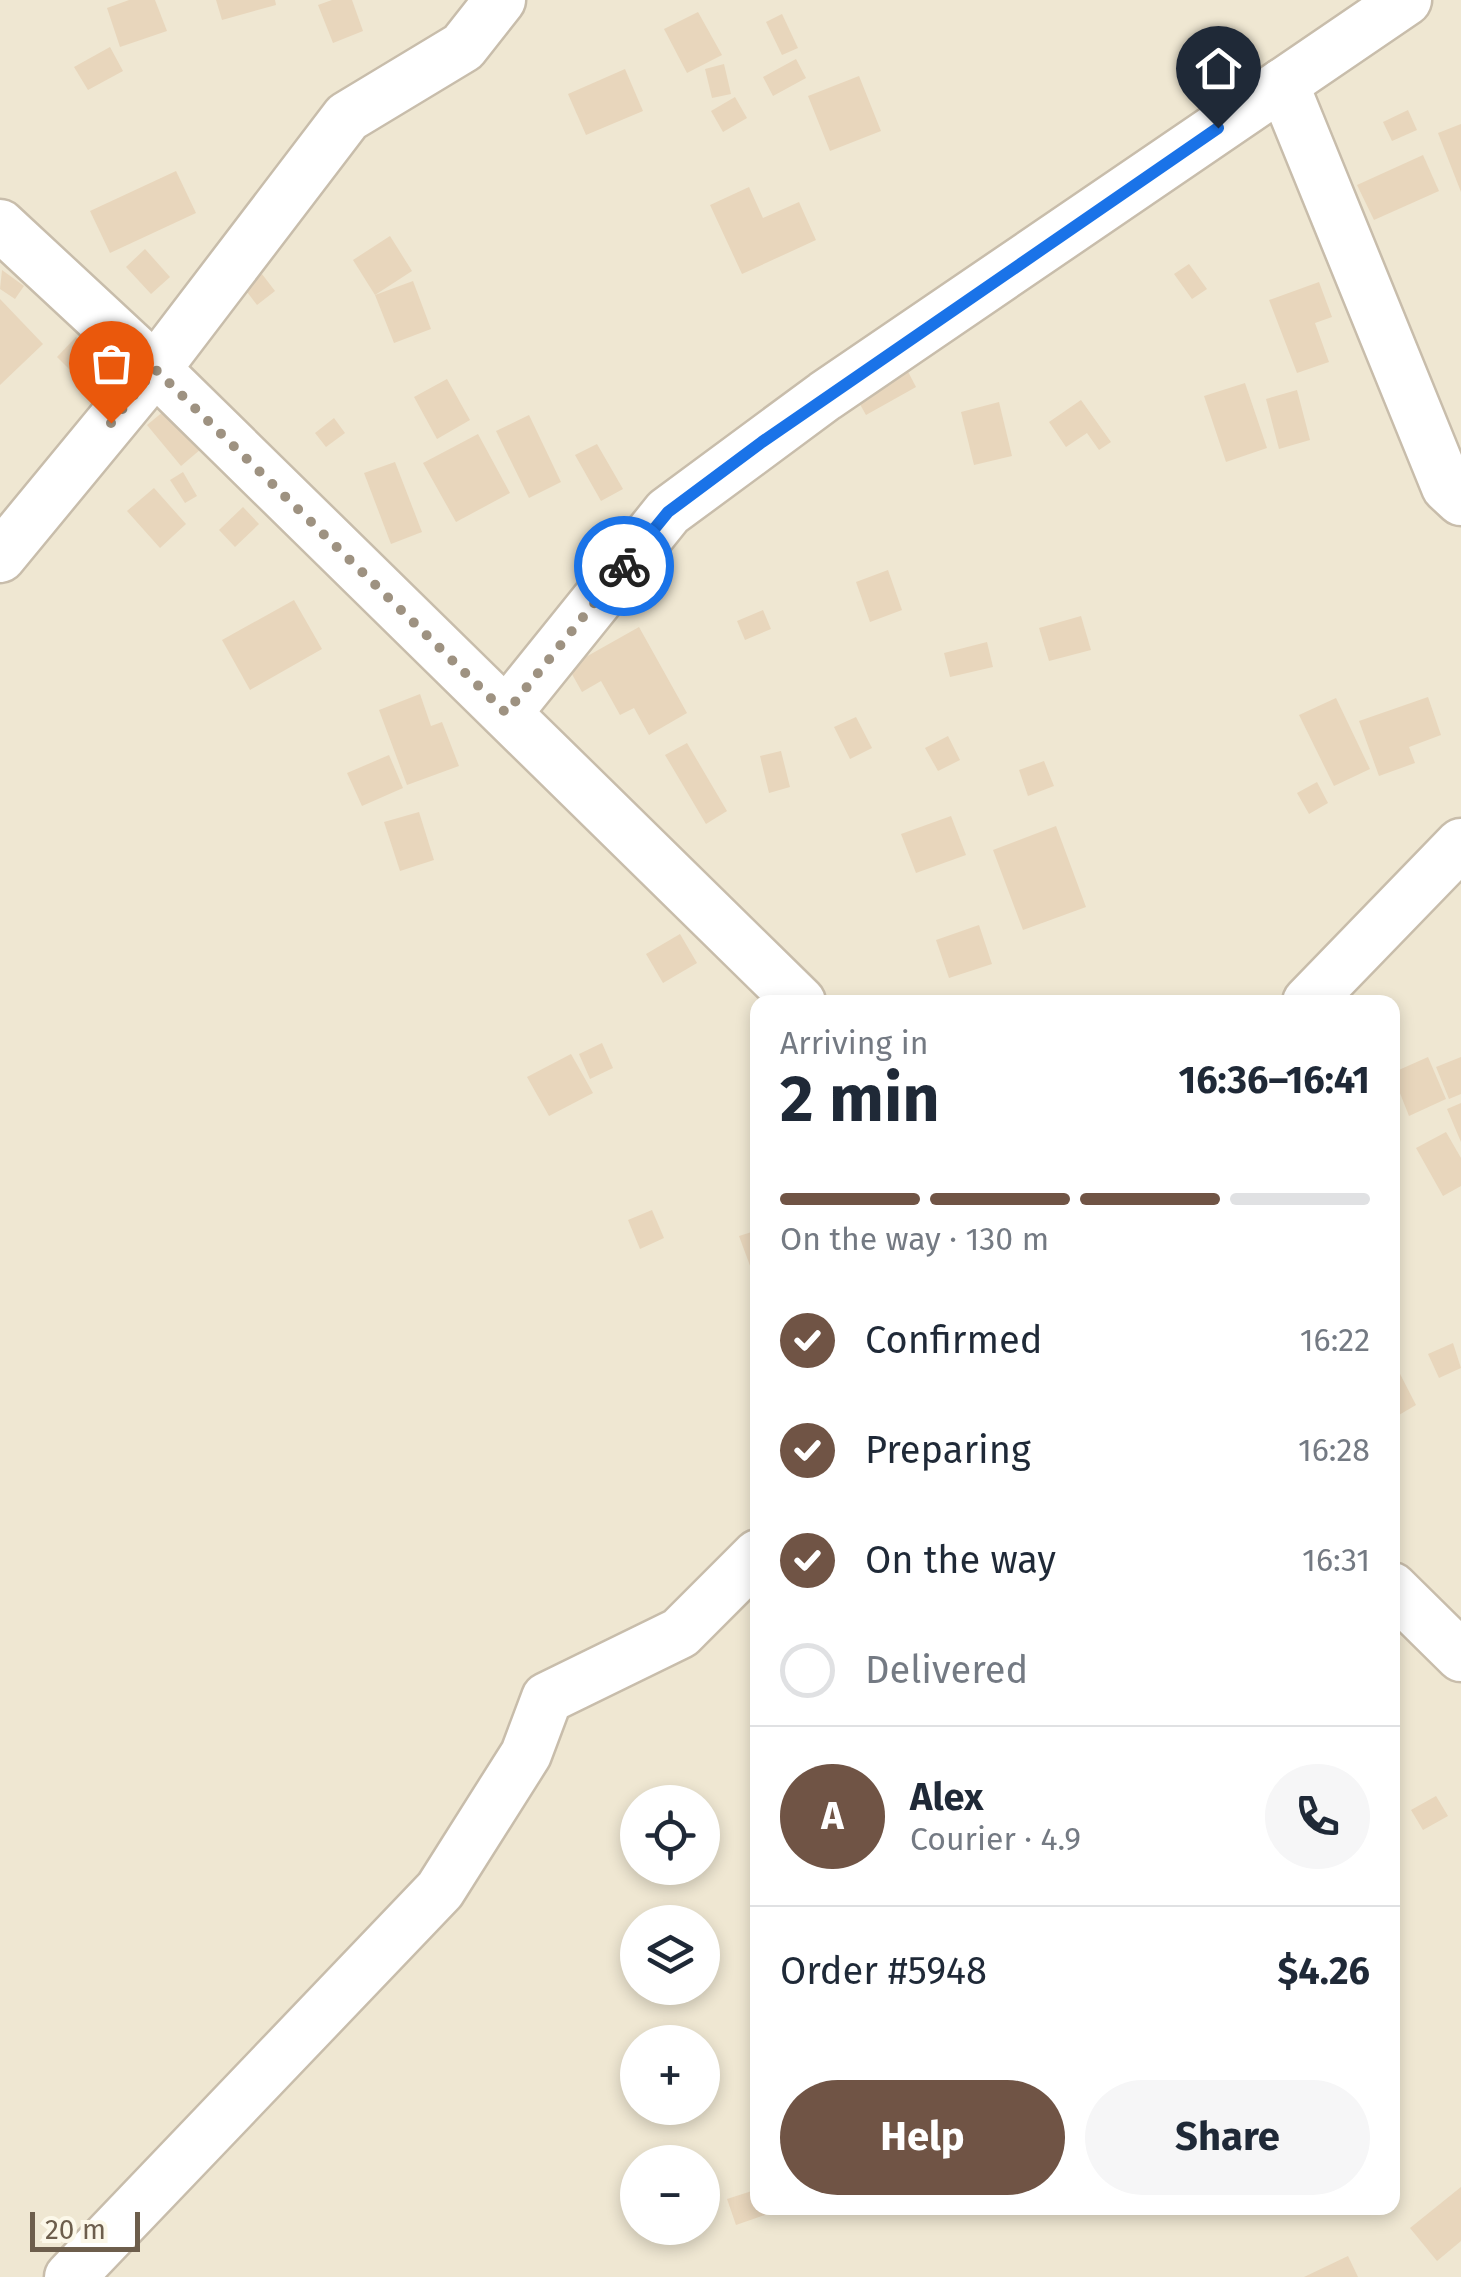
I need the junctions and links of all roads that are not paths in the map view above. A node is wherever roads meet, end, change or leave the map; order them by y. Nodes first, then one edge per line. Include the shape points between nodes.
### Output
1 (500, 0) edge
2 (1406, 0) edge
3 (1283, 84) junction
4 (0, 225) edge
5 (155, 369) junction
6 (1461, 500) edge
7 (0, 557) edge
8 (506, 713) junction
9 (1461, 844) edge
10 (793, 995) edge
11 (1315, 995) edge
12 (750, 1563) edge
13 (1400, 1596) edge
14 (1461, 1656) edge
15 (70, 2277) edge

1 - 5 street via 463,47 347,117
2 - 3 street
3 - 6 street via 1447,487
3 - 8 street via 825,396 668,512
4 - 5 street
5 - 7 street
5 - 8 street
8 - 10 street
9 - 11 street
12 - 15 street via 680,1633 546,1698 526,1754 440,1890
13 - 14 street

